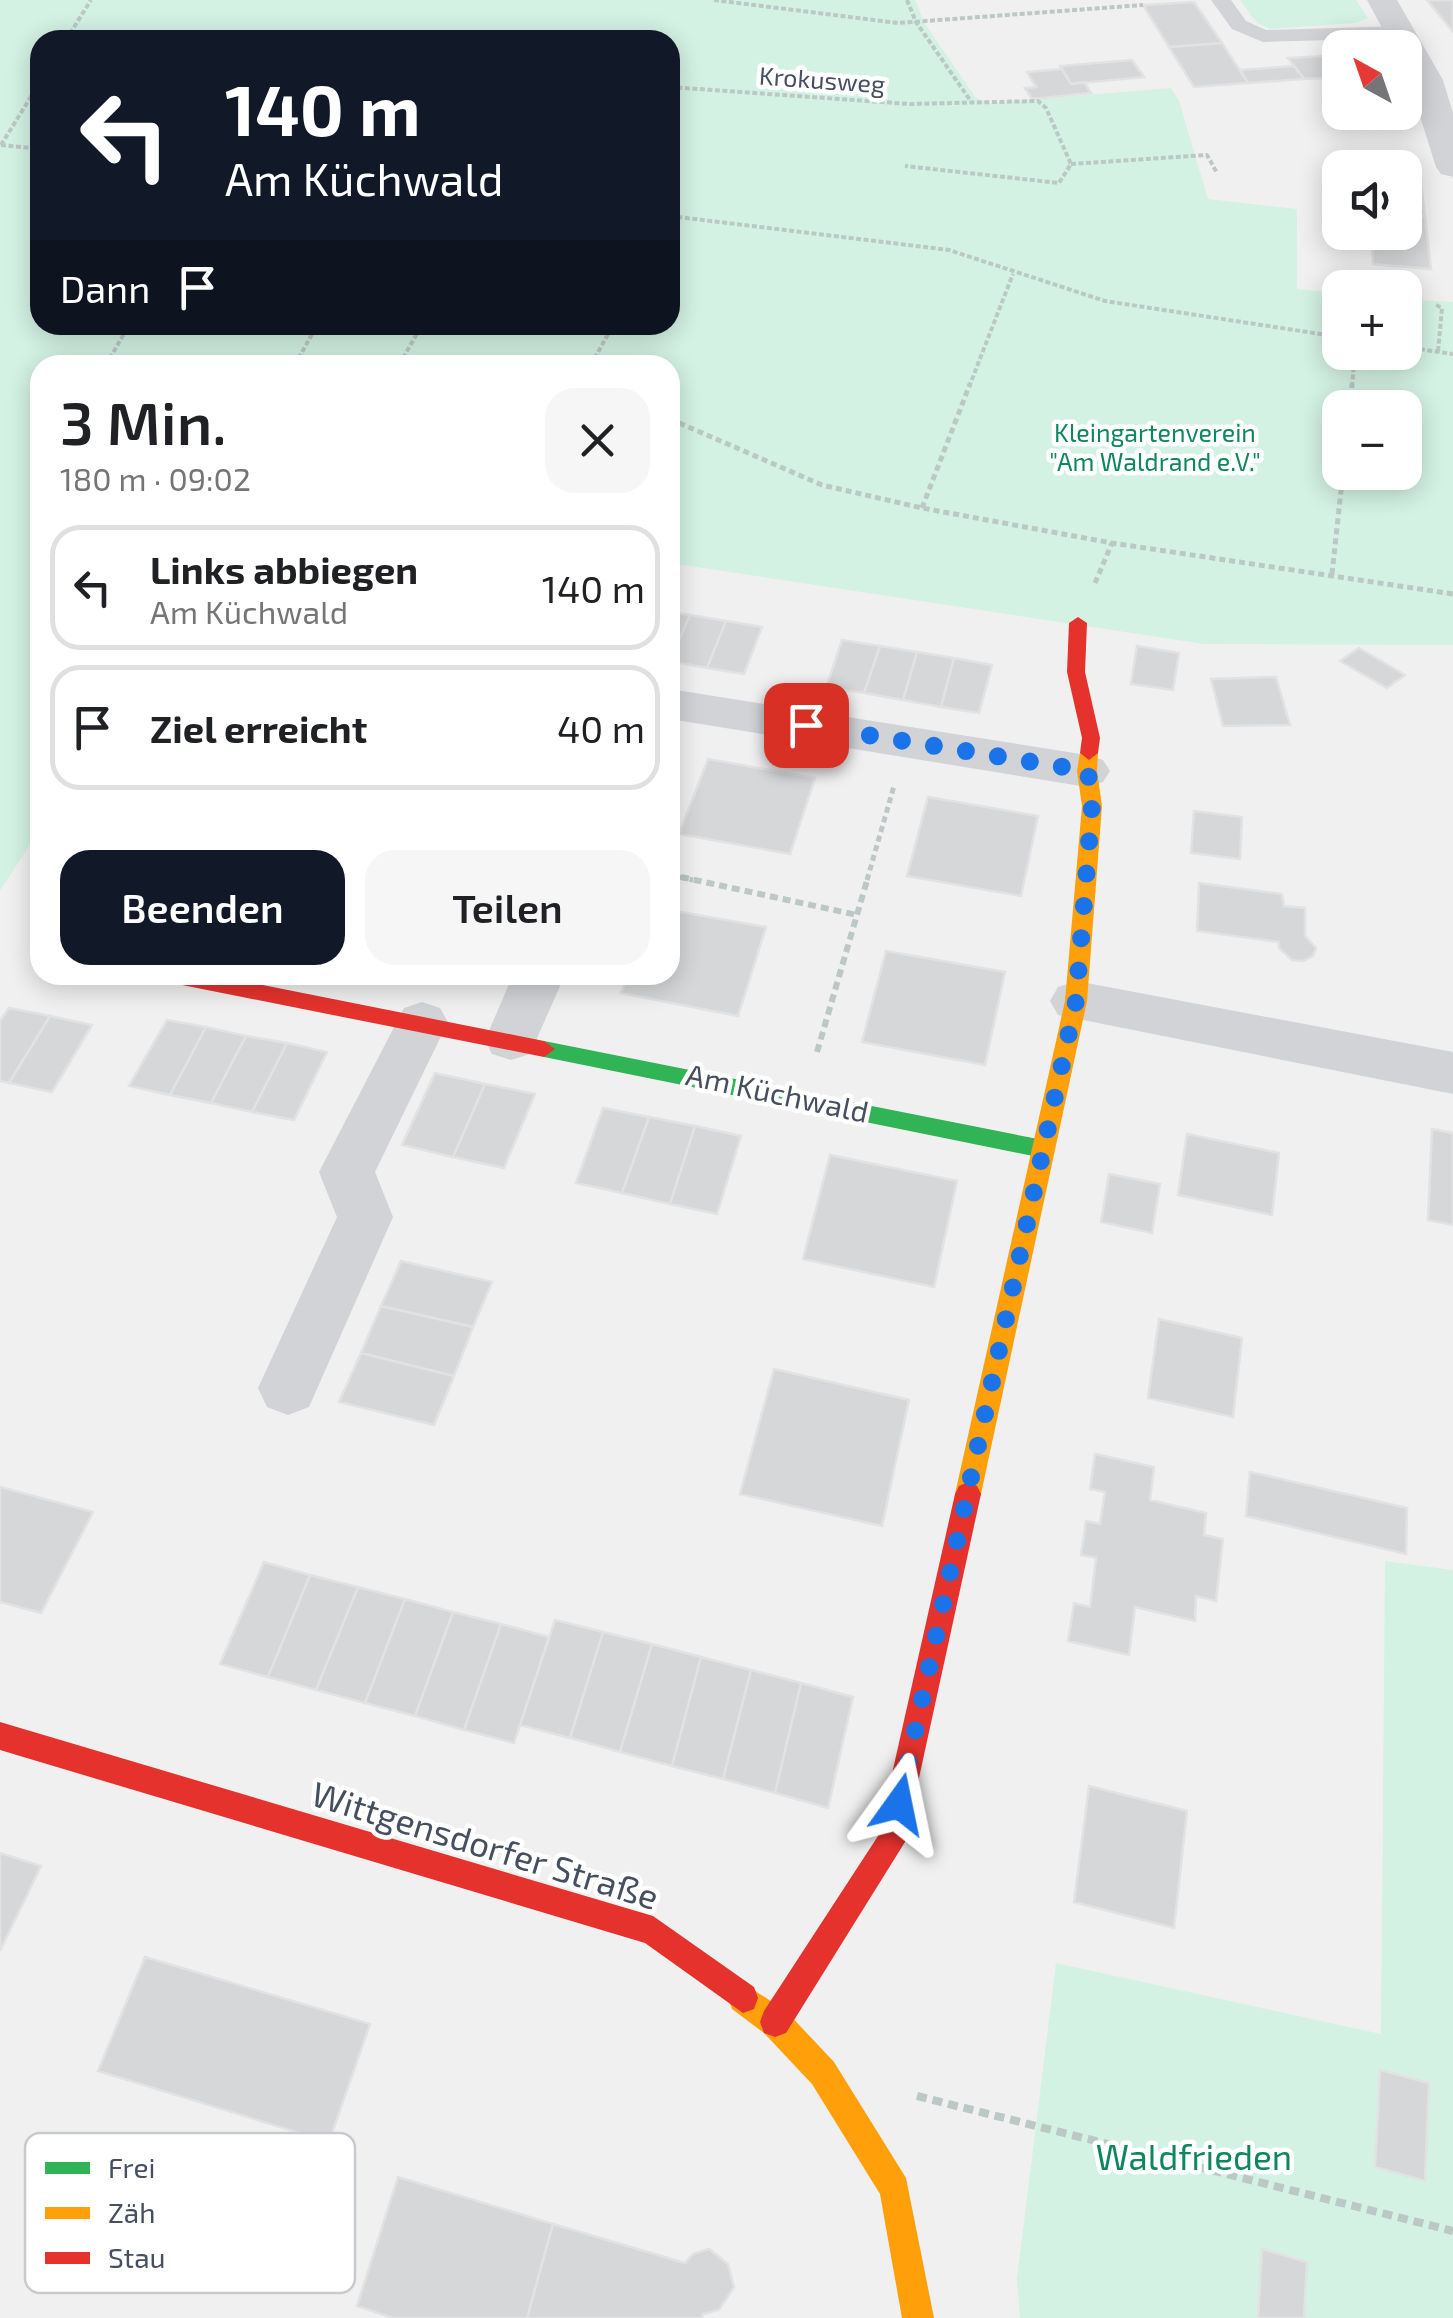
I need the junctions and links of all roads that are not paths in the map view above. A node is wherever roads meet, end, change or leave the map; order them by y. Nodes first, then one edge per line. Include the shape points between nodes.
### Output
1 (1221, 0) edge
2 (1382, 0) edge
3 (1399, 30) edge
4 (1322, 34) edge
5 (1422, 71) edge
6 (1453, 167) edge
7 (1078, 624) dead end
8 (680, 706) edge
9 (1088, 771) junction
10 (225, 985) edge
11 (535, 985) edge
12 (1076, 1001) junction
13 (422, 1022) junction
14 (511, 1040) junction
15 (1453, 1072) edge
16 (1043, 1149) junction
17 (288, 1388) dead end
18 (0, 1736) edge
19 (775, 2022) junction
20 (918, 2318) edge

1 - 4 lane via 1238,25 1263,36
2 - 3 street
5 - 6 street
7 - 9 street via 1076,672 1091,738
8 - 9 street
9 - 12 street via 1092,806
10 - 13 street, Am Küchwald
11 - 14 street
12 - 15 street
12 - 16 street
13 - 14 street, Am Küchwald
13 - 17 street via 347,1172 365,1217
14 - 16 street, Am Küchwald
16 - 19 street via 890,1842
18 - 19 street, Wittgensdorfer Straße via 652,1931
19 - 20 street, Wittgensdorfer Straße via 823,2072 895,2190

